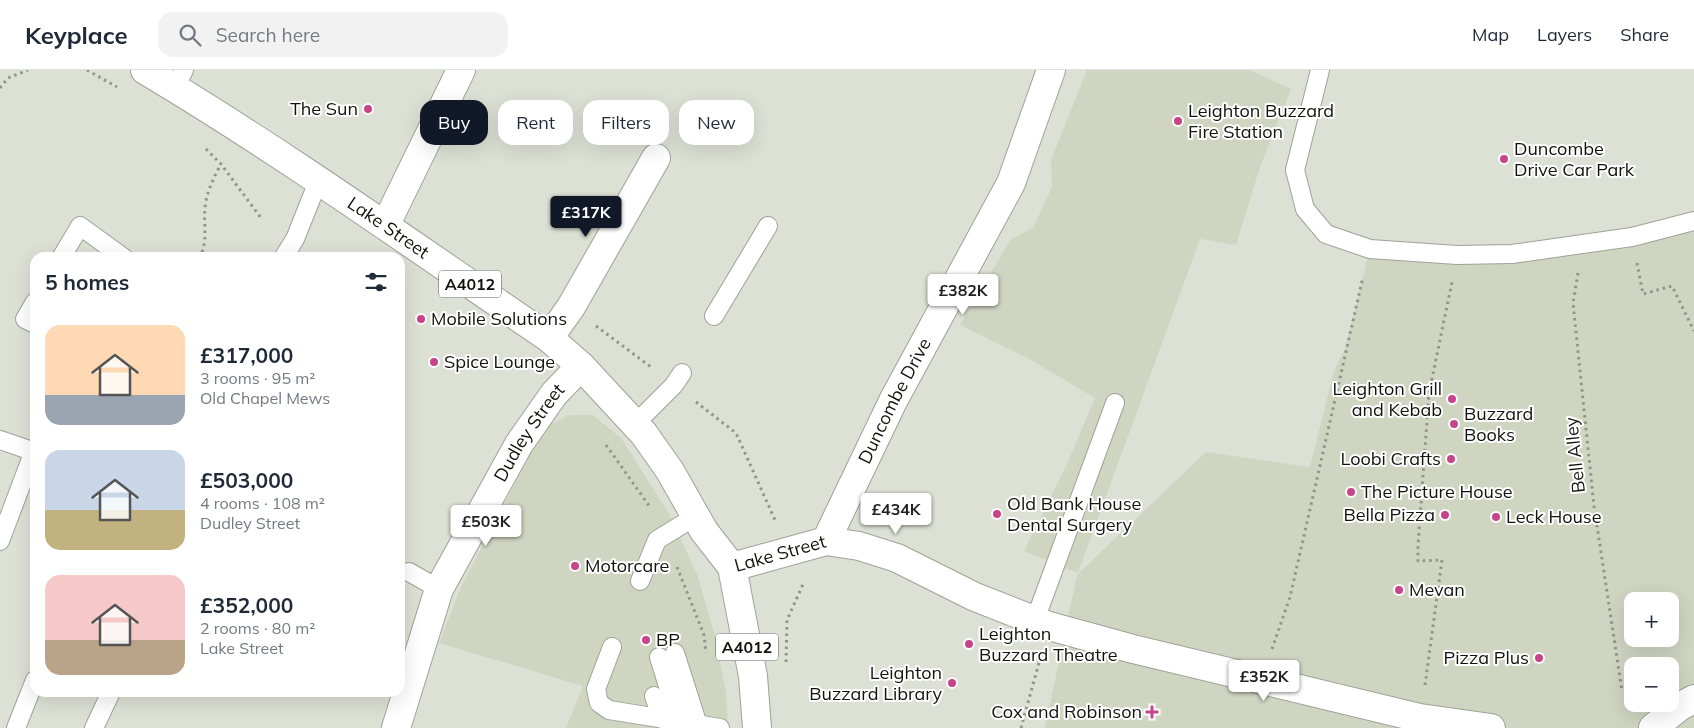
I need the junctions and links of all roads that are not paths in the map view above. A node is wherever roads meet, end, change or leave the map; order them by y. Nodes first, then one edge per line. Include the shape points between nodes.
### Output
1 (144, 70) edge
2 (461, 70) edge
3 (1051, 70) edge
4 (1320, 70) edge
5 (179, 79) edge
6 (656, 158) dead end
7 (318, 179) junction
8 (1694, 221) edge
9 (386, 224) junction
10 (768, 226) dead end
11 (65, 252) edge
12 (116, 252) edge
13 (287, 252) edge
14 (30, 310) edge
15 (714, 316) dead end
16 (30, 322) edge
17 (549, 338) junction
18 (581, 366) junction
19 (682, 373) dead end
20 (1115, 403) dead end
21 (636, 424) junction
22 (0, 440) edge
23 (30, 451) edge
24 (30, 462) edge
25 (696, 516) junction
26 (0, 540) edge
27 (826, 541) junction
28 (732, 567) junction
29 (409, 572) dead end
30 (646, 574) dead end
31 (439, 589) junction
32 (1042, 623) junction
33 (612, 647) dead end
34 (30, 693) edge
35 (654, 696) dead end
36 (109, 697) edge
37 (1694, 699) edge
38 (670, 721) junction
39 (698, 725) junction
40 (16, 728) edge
41 (94, 728) edge
42 (396, 728) edge
43 (720, 728) edge
44 (757, 728) edge
45 (1491, 728) edge
46 (1652, 728) edge

1 - 5 street, Lake Street / A4012
2 - 9 street
3 - 27 street, Duncombe Drive via 1011,183 893,401
4 - 8 lane via 1296,170 1305,209 1326,234 1370,249 1512,254 1632,237
5 - 7 street, Lake Street / A4012
6 - 17 street via 571,307
7 - 9 street, Lake Street / A4012
7 - 13 lane
9 - 17 street, Lake Street / A4012
10 - 15 lane
11 - 12 lane via 80,226
14 - 16 lane via 25,319
17 - 18 street, Lake Street / A4012
18 - 21 street, Lake Street / A4012
18 - 31 street, Dudley Street via 554,394 519,444
19 - 21 lane
20 - 32 lane
21 - 25 street, Lake Street / A4012 via 670,471
22 - 23 lane
24 - 26 lane
25 - 28 street, Lake Street / A4012
25 - 30 lane via 657,540
27 - 28 street, Lake Street
27 - 32 street, Lake Street via 858,546 897,558 975,597
28 - 44 street, A4012 via 753,676
29 - 31 lane
31 - 42 street, Dudley Street
32 - 45 street, Lake Street via 1133,649 1420,718
33 - 38 lane via 596,689 599,704 609,710 639,708
34 - 40 lane
35 - 38 lane
36 - 41 lane
37 - 46 street
38 - 39 lane
38 - 39 lane via 667,655
39 - 43 lane

